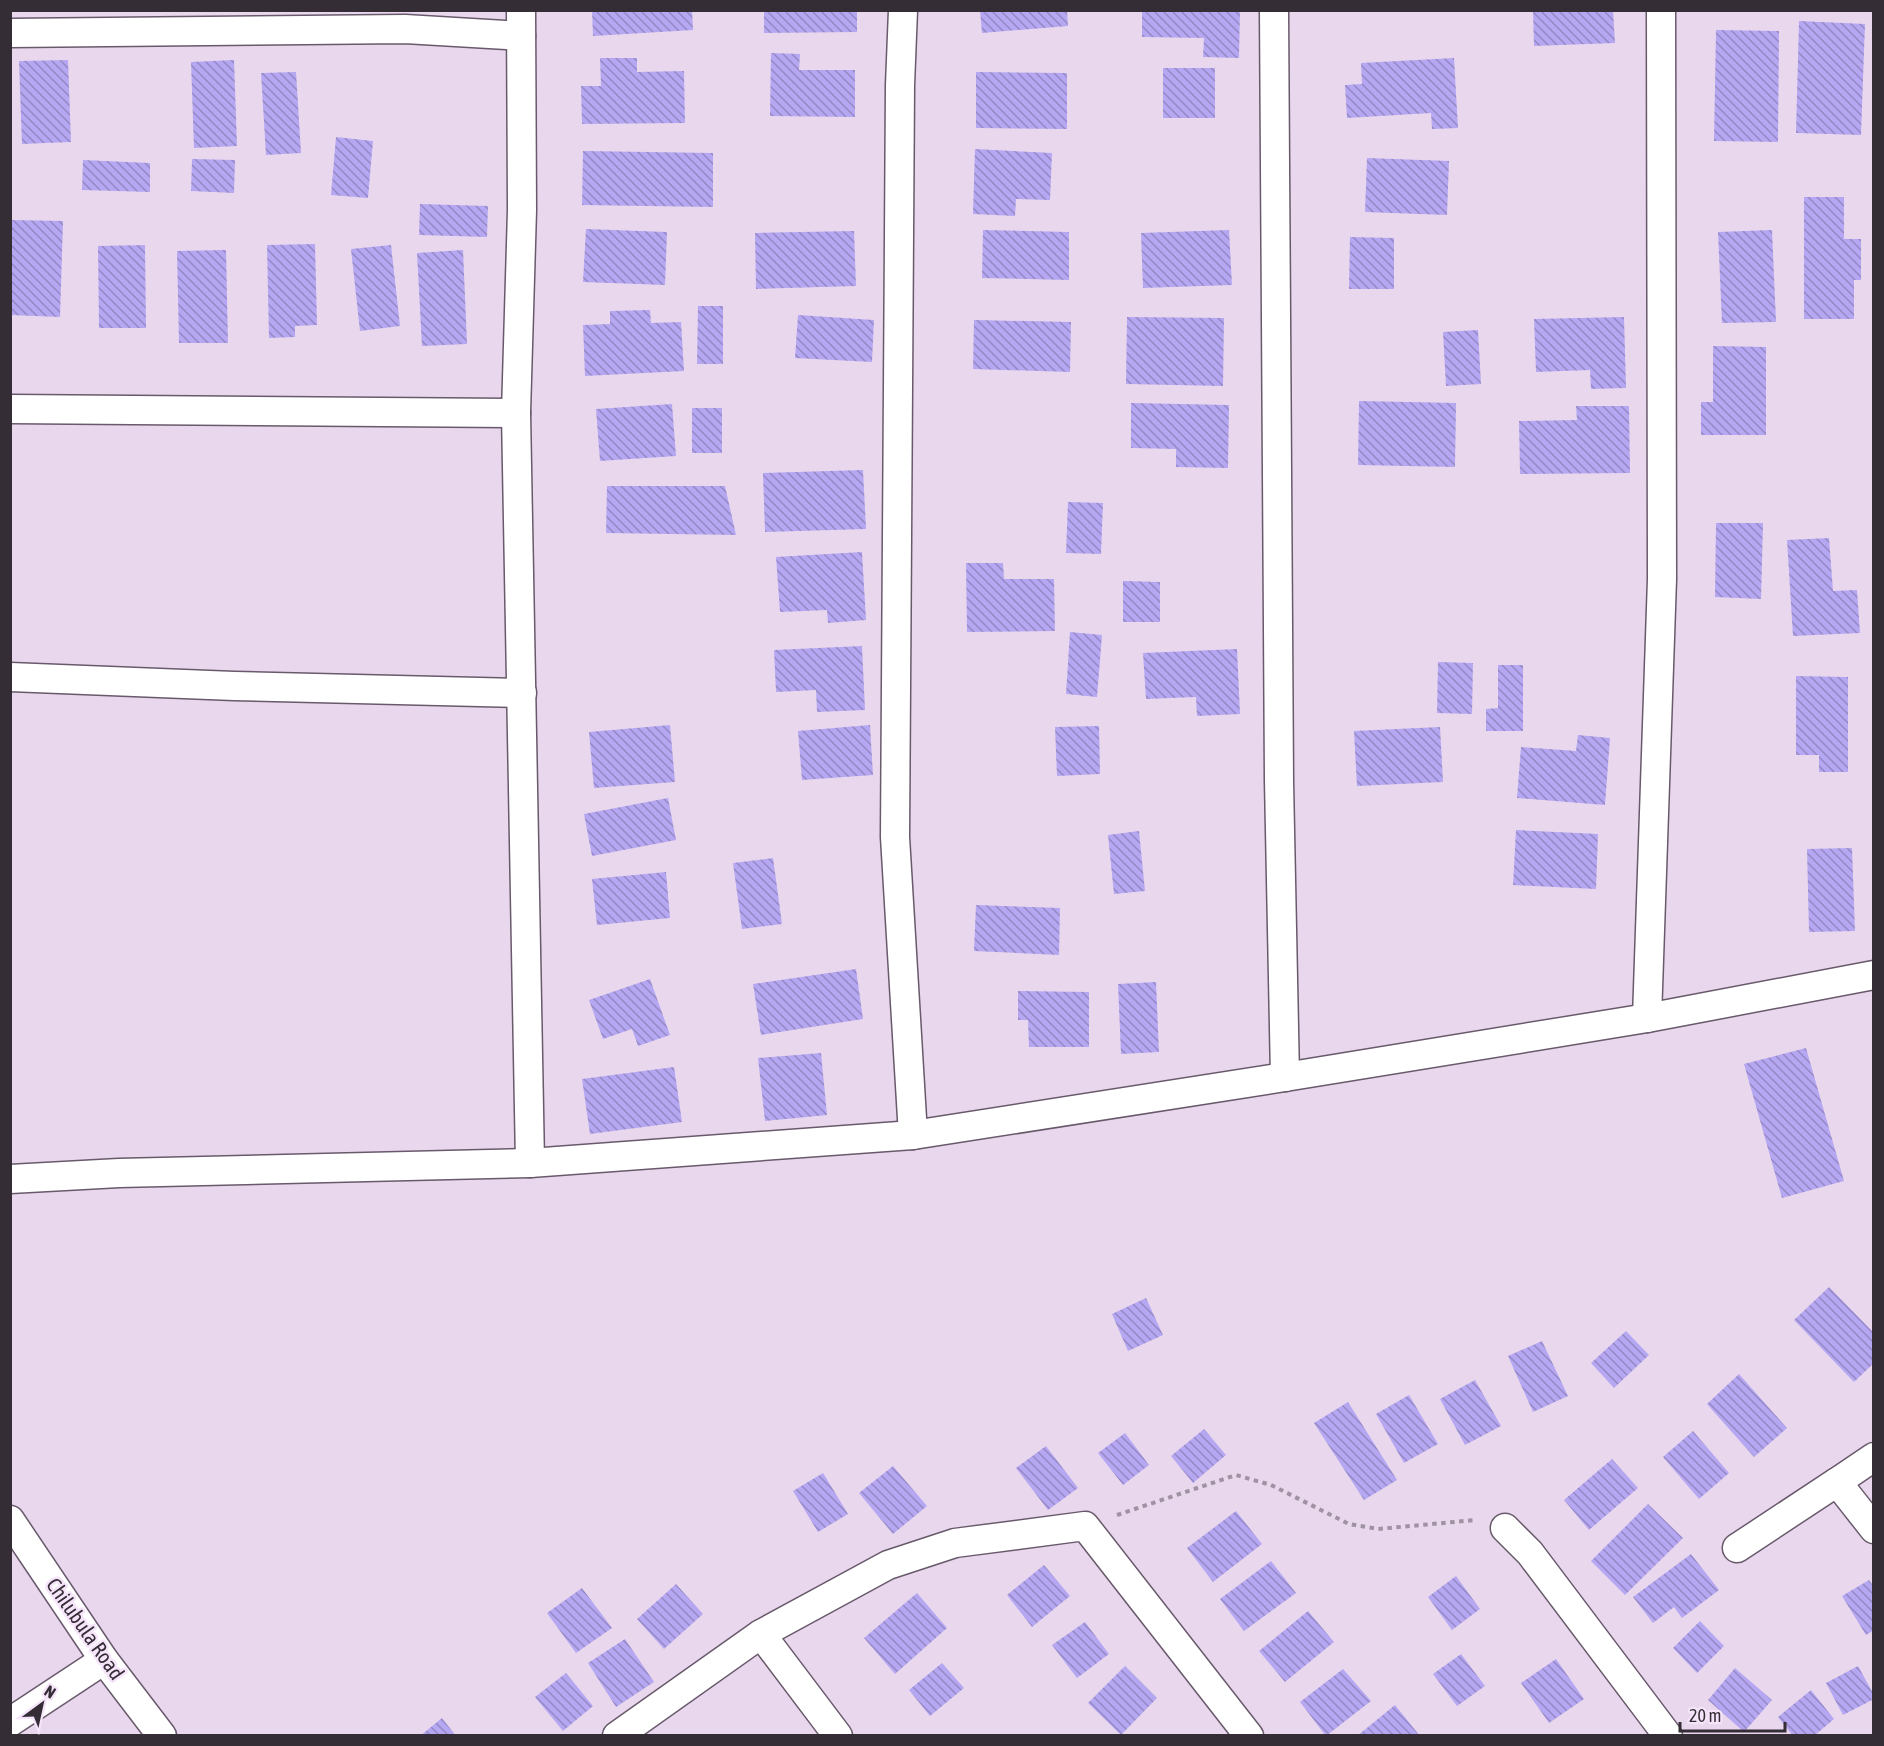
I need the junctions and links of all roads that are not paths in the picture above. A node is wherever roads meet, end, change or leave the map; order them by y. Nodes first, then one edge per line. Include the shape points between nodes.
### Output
1 (903, 10) edge
2 (1274, 10) edge
3 (1660, 10) edge
4 (521, 23) edge
5 (10, 33) edge
6 (10, 409) edge
7 (516, 413) junction
8 (10, 677) edge
9 (522, 693) junction
10 (1874, 975) edge
11 (1647, 1017) junction
12 (1285, 1077) junction
13 (913, 1135) junction
14 (530, 1163) junction
15 (10, 1179) edge
16 (1874, 1457) edge
17 (1837, 1482) junction
18 (10, 1520) edge
19 (1505, 1528) road end
20 (1874, 1529) edge
21 (1737, 1548) dead end
22 (761, 1634) junction
23 (104, 1660) junction
24 (10, 1722) edge
25 (162, 1736) edge
26 (617, 1736) edge
27 (838, 1736) edge
28 (1249, 1736) edge
29 (1668, 1736) edge

1 - 13 street via 895,837
2 - 12 street
3 - 11 street via 1662,579
4 - 5 street via 405,29
4 - 7 street via 522,210
6 - 7 street
7 - 9 street
8 - 9 street
9 - 14 street
10 - 11 street
11 - 12 street
12 - 13 street
13 - 14 street
14 - 15 street
16 - 17 street
17 - 20 street
17 - 21 street
18 - 23 street, Chilubula Road
19 - 29 street via 1530,1552
22 - 26 street
22 - 27 street
22 - 28 street via 888,1565 955,1543 1085,1526
23 - 24 street
23 - 25 street, Chilubula Road

